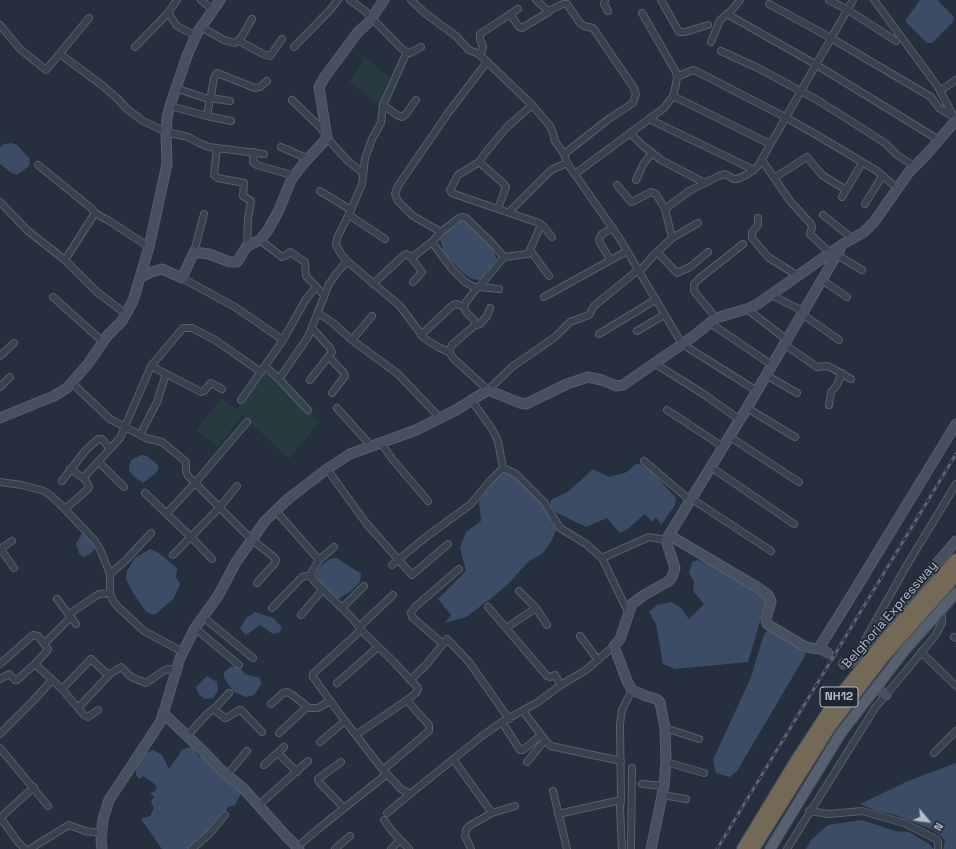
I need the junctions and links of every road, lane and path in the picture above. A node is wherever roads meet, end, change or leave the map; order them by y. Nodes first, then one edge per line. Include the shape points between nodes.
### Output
1 (177, 0) edge
2 (201, 0) edge
3 (220, 0) edge
4 (338, 0) edge
5 (350, 0) edge
6 (384, 0) edge
7 (411, 0) edge
8 (536, 0) edge
9 (605, 0) edge
10 (661, 0) edge
11 (740, 0) edge
12 (829, 0) edge
13 (853, 0) edge
14 (874, 0) edge
15 (769, 4) dead end
16 (518, 9) dead end
17 (213, 10) junction
18 (848, 10) junction
19 (550, 11) junction
20 (608, 11) dead end
21 (168, 12) junction
22 (642, 13) dead end
23 (510, 14) junction
24 (727, 14) junction
25 (89, 18) dead end
26 (372, 18) junction
27 (252, 19) dead end
28 (0, 25) edge
29 (708, 25) dead end
30 (201, 27) junction
31 (196, 36) junction
32 (831, 38) junction
33 (282, 39) dead end
34 (239, 41) junction
35 (896, 41) dead end
36 (711, 42) dead end
37 (135, 47) dead end
38 (294, 47) dead end
39 (421, 48) dead end
40 (721, 51) dead end
41 (407, 52) junction
42 (60, 54) junction
43 (479, 54) junction
44 (488, 62) junction
45 (815, 64) junction
46 (677, 77) junction
47 (956, 80) edge
48 (267, 81) dead end
49 (175, 88) junction
50 (801, 90) junction
51 (940, 91) junction
52 (674, 96) junction
53 (210, 98) junction
54 (292, 100) dead end
55 (416, 100) dead end
56 (230, 101) dead end
57 (383, 105) junction
58 (532, 105) junction
59 (170, 106) junction
60 (207, 116) junction
61 (785, 117) junction
62 (649, 118) junction
63 (955, 119) edge
64 (232, 121) dead end
65 (166, 132) junction
66 (630, 133) junction
67 (327, 138) junction
68 (940, 140) junction
69 (770, 144) junction
70 (282, 147) dead end
71 (217, 148) junction
72 (254, 152) junction
73 (264, 154) dead end
74 (564, 154) junction
75 (651, 154) junction
76 (308, 159) junction
77 (762, 160) junction
78 (479, 162) junction
79 (567, 163) junction
80 (862, 163) junction
81 (38, 165) dead end
82 (914, 166) junction
83 (754, 170) junction
84 (363, 173) junction
85 (575, 174) junction
86 (295, 176) junction
87 (882, 176) junction
88 (774, 178) junction
89 (636, 180) dead end
90 (705, 183) junction
91 (617, 185) dead end
92 (897, 188) junction
93 (846, 190) junction
94 (320, 191) dead end
95 (842, 197) dead end
96 (0, 202) edge
97 (865, 204) dead end
98 (498, 209) junction
99 (665, 209) junction
100 (350, 212) junction
101 (509, 212) junction
102 (96, 213) junction
103 (204, 214) dead end
104 (823, 215) dead end
105 (758, 218) dead end
106 (539, 223) junction
107 (698, 223) dead end
108 (613, 228) junction
109 (441, 232) junction
110 (552, 237) dead end
111 (672, 238) junction
112 (385, 239) dead end
113 (853, 239) junction
114 (260, 240) junction
115 (434, 241) junction
116 (743, 244) dead end
117 (247, 246) junction
118 (149, 247) junction
119 (530, 250) junction
120 (626, 250) junction
121 (194, 252) junction
122 (657, 252) junction
123 (708, 252) dead end
124 (834, 254) junction
125 (411, 257) junction
126 (504, 257) junction
127 (610, 259) junction
128 (65, 260) junction
129 (347, 260) junction
130 (862, 270) dead end
131 (638, 271) junction
132 (549, 276) dead end
133 (798, 276) junction
134 (141, 277) junction
135 (182, 278) junction
136 (822, 280) junction
137 (413, 282) dead end
138 (373, 284) junction
139 (316, 287) junction
140 (478, 287) junction
141 (499, 289) dead end
142 (324, 295) junction
143 (771, 295) junction
144 (52, 297) dead end
145 (544, 297) dead end
146 (847, 297) dead end
147 (655, 300) junction
148 (464, 307) junction
149 (490, 308) dead end
150 (747, 309) junction
151 (802, 312) junction
152 (318, 313) junction
153 (126, 314) junction
154 (664, 315) junction
155 (372, 316) dead end
156 (713, 321) junction
157 (474, 326) junction
158 (312, 328) junction
159 (637, 331) dead end
160 (599, 334) dead end
161 (421, 335) junction
162 (282, 340) junction
163 (352, 340) junction
164 (839, 340) dead end
165 (103, 342) junction
166 (785, 342) junction
167 (14, 343) dead end
168 (682, 344) junction
169 (449, 352) junction
170 (0, 356) edge
171 (329, 357) junction
172 (654, 363) junction
173 (772, 364) junction
174 (151, 366) junction
175 (265, 366) junction
176 (261, 372) junction
177 (842, 373) junction
178 (166, 374) junction
179 (766, 375) junction
180 (10, 377) dead end
181 (851, 378) dead end
182 (279, 379) junction
183 (310, 380) dead end
184 (72, 383) junction
185 (0, 387) edge
186 (222, 389) dead end
187 (488, 390) junction
188 (757, 391) junction
189 (332, 392) dead end
190 (797, 393) dead end
191 (240, 400) dead end
192 (472, 401) junction
193 (829, 405) dead end
194 (337, 408) dead end
195 (747, 408) junction
196 (308, 410) dead end
197 (667, 410) dead end
198 (0, 418) edge
199 (440, 418) junction
200 (740, 420) junction
201 (247, 422) dead end
202 (956, 424) edge
203 (124, 428) junction
204 (140, 435) junction
205 (730, 437) junction
206 (795, 437) dead end
207 (381, 443) junction
208 (372, 447) junction
209 (724, 447) junction
210 (110, 449) junction
211 (644, 461) dead end
212 (99, 462) junction
213 (711, 466) junction
214 (327, 468) junction
215 (503, 468) junction
216 (70, 469) junction
217 (85, 480) junction
218 (62, 481) dead end
219 (0, 482) edge
220 (798, 482) dead end
221 (195, 483) junction
222 (956, 484) edge
223 (237, 486) dead end
224 (124, 487) dead end
225 (145, 493) dead end
226 (691, 500) junction
227 (428, 501) dead end
228 (219, 508) junction
229 (65, 509) junction
230 (276, 510) junction
231 (167, 514) junction
232 (794, 524) dead end
233 (151, 532) dead end
234 (191, 536) junction
235 (668, 538) junction
236 (252, 540) junction
237 (12, 541) dead end
238 (956, 541) edge
239 (448, 544) dead end
240 (334, 547) dead end
241 (0, 548) edge
242 (771, 551) dead end
243 (172, 555) dead end
244 (602, 558) junction
245 (212, 559) dead end
246 (319, 560) junction
247 (398, 560) junction
248 (956, 560) edge
249 (392, 565) dead end
250 (14, 568) dead end
251 (459, 569) dead end
252 (110, 574) junction
253 (956, 575) edge
254 (312, 577) junction
255 (257, 582) dead end
256 (364, 586) dead end
257 (323, 589) junction
258 (519, 591) dead end
259 (956, 593) edge
260 (110, 594) junction
261 (393, 595) dead end
262 (57, 599) dead end
263 (488, 607) dead end
264 (272, 608) dead end
265 (342, 608) junction
266 (536, 608) junction
267 (942, 608) junction
268 (628, 612) junction
269 (301, 614) dead end
270 (70, 615) junction
271 (203, 617) junction
272 (76, 624) dead end
273 (547, 625) dead end
274 (196, 628) junction
275 (506, 628) junction
276 (360, 629) junction
277 (580, 636) dead end
278 (44, 644) junction
279 (443, 644) junction
280 (614, 646) junction
281 (378, 647) junction
282 (819, 648) junction
283 (183, 652) junction
284 (921, 652) junction
285 (828, 653) tunnel mouth
286 (855, 657) junction
287 (253, 658) dead end
288 (598, 660) junction
289 (0, 664) edge
290 (35, 664) junction
291 (239, 664) dead end
292 (852, 670) dead end
293 (176, 671) junction
294 (9, 674) junction
295 (110, 674) junction
296 (0, 679) edge
297 (52, 680) junction
298 (410, 680) junction
299 (337, 683) dead end
300 (561, 685) junction
301 (956, 686) edge
302 (62, 689) junction
303 (632, 690) junction
304 (228, 693) dead end
305 (407, 700) junction
306 (330, 701) junction
307 (271, 704) dead end
308 (307, 707) junction
309 (78, 708) junction
310 (98, 710) dead end
311 (213, 710) junction
312 (523, 711) junction
313 (163, 713) junction
314 (509, 719) junction
315 (345, 721) junction
316 (502, 722) junction
317 (665, 728) junction
318 (956, 730) edge
319 (262, 732) dead end
320 (279, 733) dead end
321 (0, 734) edge
322 (188, 735) junction
323 (356, 736) junction
324 (543, 737) junction
325 (699, 738) dead end
326 (320, 742) dead end
327 (284, 747) dead end
328 (247, 751) dead end
329 (1, 752) edge
330 (278, 753) junction
331 (934, 753) dead end
332 (453, 759) junction
333 (308, 761) dead end
334 (621, 761) junction
335 (341, 762) dead end
336 (527, 762) dead end
337 (666, 762) junction
338 (264, 765) dead end
339 (632, 768) dead end
340 (297, 772) junction
341 (385, 772) junction
342 (704, 773) dead end
343 (227, 775) junction
344 (642, 784) dead end
345 (664, 786) junction
346 (34, 788) junction
347 (553, 791) dead end
348 (410, 794) junction
349 (662, 795) junction
350 (686, 799) dead end
351 (621, 800) junction
352 (259, 805) junction
353 (48, 806) dead end
354 (515, 806) dead end
355 (344, 808) junction
356 (620, 808) junction
357 (631, 808) junction
358 (810, 810) junction
359 (387, 813) dead end
360 (492, 813) junction
361 (558, 814) junction
362 (225, 815) dead end
363 (0, 818) edge
364 (384, 820) dead end
365 (102, 833) junction
366 (350, 836) dead end
367 (400, 840) junction
368 (23, 848) edge
369 (298, 848) edge
370 (30, 849) edge
371 (102, 849) edge
372 (192, 849) edge
373 (334, 849) edge
374 (391, 849) edge
375 (409, 849) edge
376 (471, 849) edge
377 (567, 849) edge
378 (622, 849) edge
379 (631, 849) edge
380 (651, 849) edge
381 (743, 849) edge
382 (753, 849) edge
383 (770, 849) edge
384 (786, 849) edge
385 (938, 849) edge

1 - 21 street
2 - 17 street
3 - 17 street
4 - 38 street
5 - 26 street
6 - 26 street
7 - 43 street via 456,36 469,50
8 - 19 street via 545,10
9 - 20 street via 604,4
10 - 29 street via 679,32
11 - 24 street
12 - 18 street
13 - 18 street
14 - 51 street
15 - 32 street
16 - 23 street
17 - 30 street
18 - 32 street
18 - 35 street
19 - 23 street via 522,28
19 - 74 street via 565,3 580,23 593,28 636,94 633,103
21 - 31 street via 177,26
21 - 37 street
22 - 46 street
23 - 43 street via 480,34 483,46
24 - 36 street via 718,24
24 - 45 street
25 - 42 street
26 - 41 street
26 - 67 street via 358,32 319,87
27 - 34 street
28 - 42 street via 20,49 46,70
30 - 31 street
30 - 34 street via 231,42
31 - 49 street
32 - 45 street
32 - 63 street via 931,97 939,108
33 - 34 street via 270,56
39 - 41 street via 410,54
40 - 50 street
41 - 57 street
42 - 65 street via 103,86 136,116
43 - 44 street
44 - 58 street
44 - 109 street via 448,113 395,191 398,201 413,216
45 - 50 street
45 - 68 street
46 - 52 street
46 - 61 street via 693,70
47 - 51 street
48 - 53 street via 254,88 217,73
49 - 53 street via 204,99
49 - 59 street
50 - 61 street
50 - 82 street via 885,143
51 - 63 street
52 - 62 street via 664,108
52 - 69 street
53 - 56 street
53 - 60 street
54 - 67 street via 317,124
55 - 57 street via 402,117
57 - 84 street via 381,123 368,149
58 - 74 street via 550,126 555,141
58 - 78 street via 507,127
59 - 60 street
59 - 65 street
60 - 64 street
61 - 69 street
61 - 80 street
62 - 66 street
62 - 83 street
63 - 68 street
65 - 71 street
65 - 118 street via 167,164
66 - 75 street
66 - 85 street
67 - 76 street
67 - 84 street
68 - 82 street
69 - 77 street
70 - 76 street
71 - 72 street
71 - 117 street via 214,175 218,178 244,182 243,196 251,201
72 - 73 street
72 - 86 street via 254,164
74 - 79 street
75 - 89 street
75 - 90 street
76 - 86 street
77 - 83 street
77 - 88 street
78 - 98 street via 506,187
78 - 98 street via 461,172 450,190 457,195
79 - 85 street
79 - 101 street via 549,172
80 - 87 street
80 - 93 street
81 - 102 street
82 - 92 street
83 - 90 street via 737,179 723,174
84 - 100 street via 362,184
85 - 108 street
86 - 114 street via 268,230
87 - 92 street
87 - 97 street
88 - 93 street via 808,157 822,175
88 - 124 street via 811,224 810,234
90 - 99 street via 689,191
91 - 99 street via 631,202 654,192
92 - 113 street via 870,227
93 - 95 street
94 - 100 street
96 - 128 street via 28,231
98 - 101 street
99 - 111 street
100 - 112 street
100 - 129 street via 336,242 337,249
101 - 106 street
102 - 118 street
102 - 128 street
103 - 121 street
104 - 113 street
105 - 133 street via 758,225 752,232 752,238 768,256
106 - 110 street
106 - 119 street via 540,227
107 - 111 street
108 - 120 street
108 - 127 street via 602,234 599,239
109 - 115 street
109 - 126 street via 459,218 466,218
111 - 122 street
113 - 124 street via 843,244
114 - 117 street
114 - 139 street via 282,256 290,252 305,262 306,276
115 - 125 street
115 - 140 street via 436,249 452,269 465,282
116 - 156 street via 694,284 694,291
117 - 121 street via 237,262
118 - 134 street
119 - 126 street via 527,255
119 - 132 street
120 - 127 street
120 - 131 street
121 - 135 street
122 - 123 street via 677,273 690,267
122 - 131 street
124 - 130 street
124 - 133 street
124 - 136 street
125 - 137 street via 422,272
125 - 138 street via 406,254 403,256
126 - 140 street
127 - 145 street
128 - 153 street via 97,292
129 - 138 street
129 - 142 street
131 - 147 street
131 - 187 street via 594,306 589,315 570,322 555,337 512,367
133 - 143 street
134 - 135 street via 162,269
134 - 153 street
135 - 162 street via 235,307
136 - 146 street
136 - 151 street
138 - 161 street via 400,306
139 - 142 street
139 - 162 street
140 - 141 street
140 - 148 street
142 - 152 street
143 - 150 street
143 - 151 street
144 - 165 street
147 - 154 street
147 - 160 street
148 - 157 street via 474,320
148 - 161 street via 453,305
149 - 157 street via 480,324
150 - 156 street
150 - 166 street
151 - 164 street
151 - 166 street
152 - 158 street
152 - 163 street
153 - 165 street
154 - 159 street
154 - 168 street
155 - 163 street
156 - 168 street
156 - 173 street
157 - 169 street via 452,345
158 - 171 street via 330,348 332,352
158 - 182 street via 301,349
161 - 169 street
162 - 175 street
163 - 199 street via 398,374
165 - 184 street
166 - 173 street
166 - 177 street via 817,367 828,366
167 - 170 street
168 - 172 street
168 - 188 street
169 - 187 street
171 - 183 street
171 - 189 street via 345,376
172 - 187 street via 623,385 616,386 588,377 526,404
172 - 200 street
173 - 179 street
174 - 176 street via 179,331 187,327 215,340
174 - 178 street
174 - 203 street
175 - 176 street
175 - 182 street
176 - 191 street
177 - 181 street
177 - 193 street via 832,392
178 - 186 street via 201,392 210,383
178 - 204 street via 157,402
179 - 188 street
179 - 190 street
180 - 185 street
182 - 196 street
184 - 198 street via 54,396
184 - 203 street
187 - 192 street
188 - 195 street
192 - 199 street
192 - 215 street via 498,441
194 - 208 street
195 - 200 street
195 - 206 street
197 - 209 street
199 - 207 street
200 - 205 street
201 - 221 street
202 - 282 street
203 - 204 street
203 - 210 street via 120,438
204 - 221 street via 162,442 184,460 186,474
205 - 209 street
205 - 220 street
207 - 208 street
207 - 227 street
208 - 214 street via 350,454
209 - 213 street
210 - 212 street
210 - 216 street via 102,439 98,439
211 - 226 street
212 - 217 street via 86,475
212 - 224 street
213 - 226 street
213 - 232 street
214 - 230 street
214 - 247 street via 366,523
215 - 244 street via 516,474 544,502 560,528 586,544
215 - 247 street via 471,504
216 - 217 street
216 - 218 street
217 - 229 street via 88,489
219 - 229 street via 44,491
221 - 228 street
221 - 231 street
222 - 286 street
223 - 228 street
225 - 231 street
226 - 235 street
226 - 242 street
228 - 234 street
228 - 236 street
229 - 252 street via 95,541
230 - 236 street
230 - 246 street
231 - 234 street
233 - 252 street
234 - 243 street
234 - 245 street
235 - 244 street via 649,536
235 - 268 street via 675,568 672,577 632,604
235 - 282 street via 744,579 768,595 770,602 767,624 804,646
236 - 255 street via 276,560
236 - 271 street
237 - 241 street
238 - 286 street
239 - 247 street via 412,575
240 - 246 street
241 - 250 street
244 - 268 street
246 - 254 street via 311,573
247 - 249 street
248 - 381 highway, Belghoria Expressway / NH12 via 884,640 835,702 796,760
251 - 279 street via 411,613 412,617
252 - 260 street
253 - 382 highway, Belghoria Expressway / NH12 via 882,658 830,726
254 - 257 street
254 - 264 street via 302,577
256 - 265 street
257 - 265 street
257 - 269 street
258 - 266 street
259 - 267 main road
260 - 270 street via 99,594
260 - 283 street via 117,606 144,631
261 - 276 street
262 - 270 street
263 - 275 street
265 - 276 street
266 - 273 street
266 - 275 street
267 - 284 street via 942,623
267 - 383 main road via 841,733
268 - 280 street via 620,639
270 - 272 street
270 - 278 street
271 - 274 street
271 - 287 street
274 - 283 street
274 - 291 street
275 - 300 street via 547,676 555,675
276 - 281 street
276 - 306 street via 313,676
277 - 288 street
278 - 289 street via 38,636 33,635
278 - 290 street via 47,651
279 - 298 street
279 - 314 street via 447,640 469,662
280 - 288 street
280 - 303 street
281 - 298 street
281 - 299 street
282 - 285 street
283 - 293 street
284 - 301 street
284 - 358 street via 883,693
286 - 292 street via 850,663 844,664
288 - 300 street
289 - 294 street
290 - 294 street via 16,680
290 - 297 street
293 - 295 street via 165,670 146,683 131,677 122,667
293 - 313 street
294 - 296 street
295 - 302 street via 91,659
295 - 309 street
297 - 302 street
297 - 321 street
298 - 305 street via 418,690
300 - 312 street
302 - 309 street
303 - 317 street via 660,702
303 - 334 street via 622,710
304 - 311 street
305 - 323 street
305 - 341 street via 429,725 429,731
306 - 308 street via 318,708
306 - 315 street
307 - 308 street via 287,692
308 - 320 street
309 - 310 street via 86,717
311 - 319 street via 225,718 241,710
311 - 322 street
312 - 314 street
312 - 324 street
313 - 322 street
313 - 365 street via 161,721 108,800
314 - 316 street
315 - 323 street
315 - 326 street
316 - 324 street via 520,750
316 - 332 street
317 - 325 street
317 - 337 street
318 - 331 street
322 - 343 street
323 - 341 street
324 - 334 street via 553,747
324 - 336 street
327 - 330 street
328 - 343 street
329 - 346 street
330 - 338 street
330 - 340 street
332 - 348 street
332 - 360 street
333 - 340 street
334 - 351 street
335 - 355 street via 318,779
337 - 342 street
337 - 345 street
339 - 357 street
340 - 352 street
341 - 348 street via 401,789
341 - 355 street
343 - 352 street
344 - 345 street
345 - 349 street
346 - 353 street
346 - 363 street
347 - 361 street
348 - 359 street
349 - 350 street
349 - 380 street
351 - 356 street
351 - 361 street
352 - 369 street
354 - 360 street
355 - 369 street
356 - 357 street
356 - 378 street
357 - 379 street
358 - 384 street
358 - 385 street via 829,814 862,811 904,824 936,839
360 - 376 street via 466,830 465,836
361 - 377 street
362 - 372 street
363 - 368 street
364 - 367 street
365 - 370 street via 85,831 69,825
365 - 371 street
366 - 373 street
367 - 374 street
367 - 375 street

